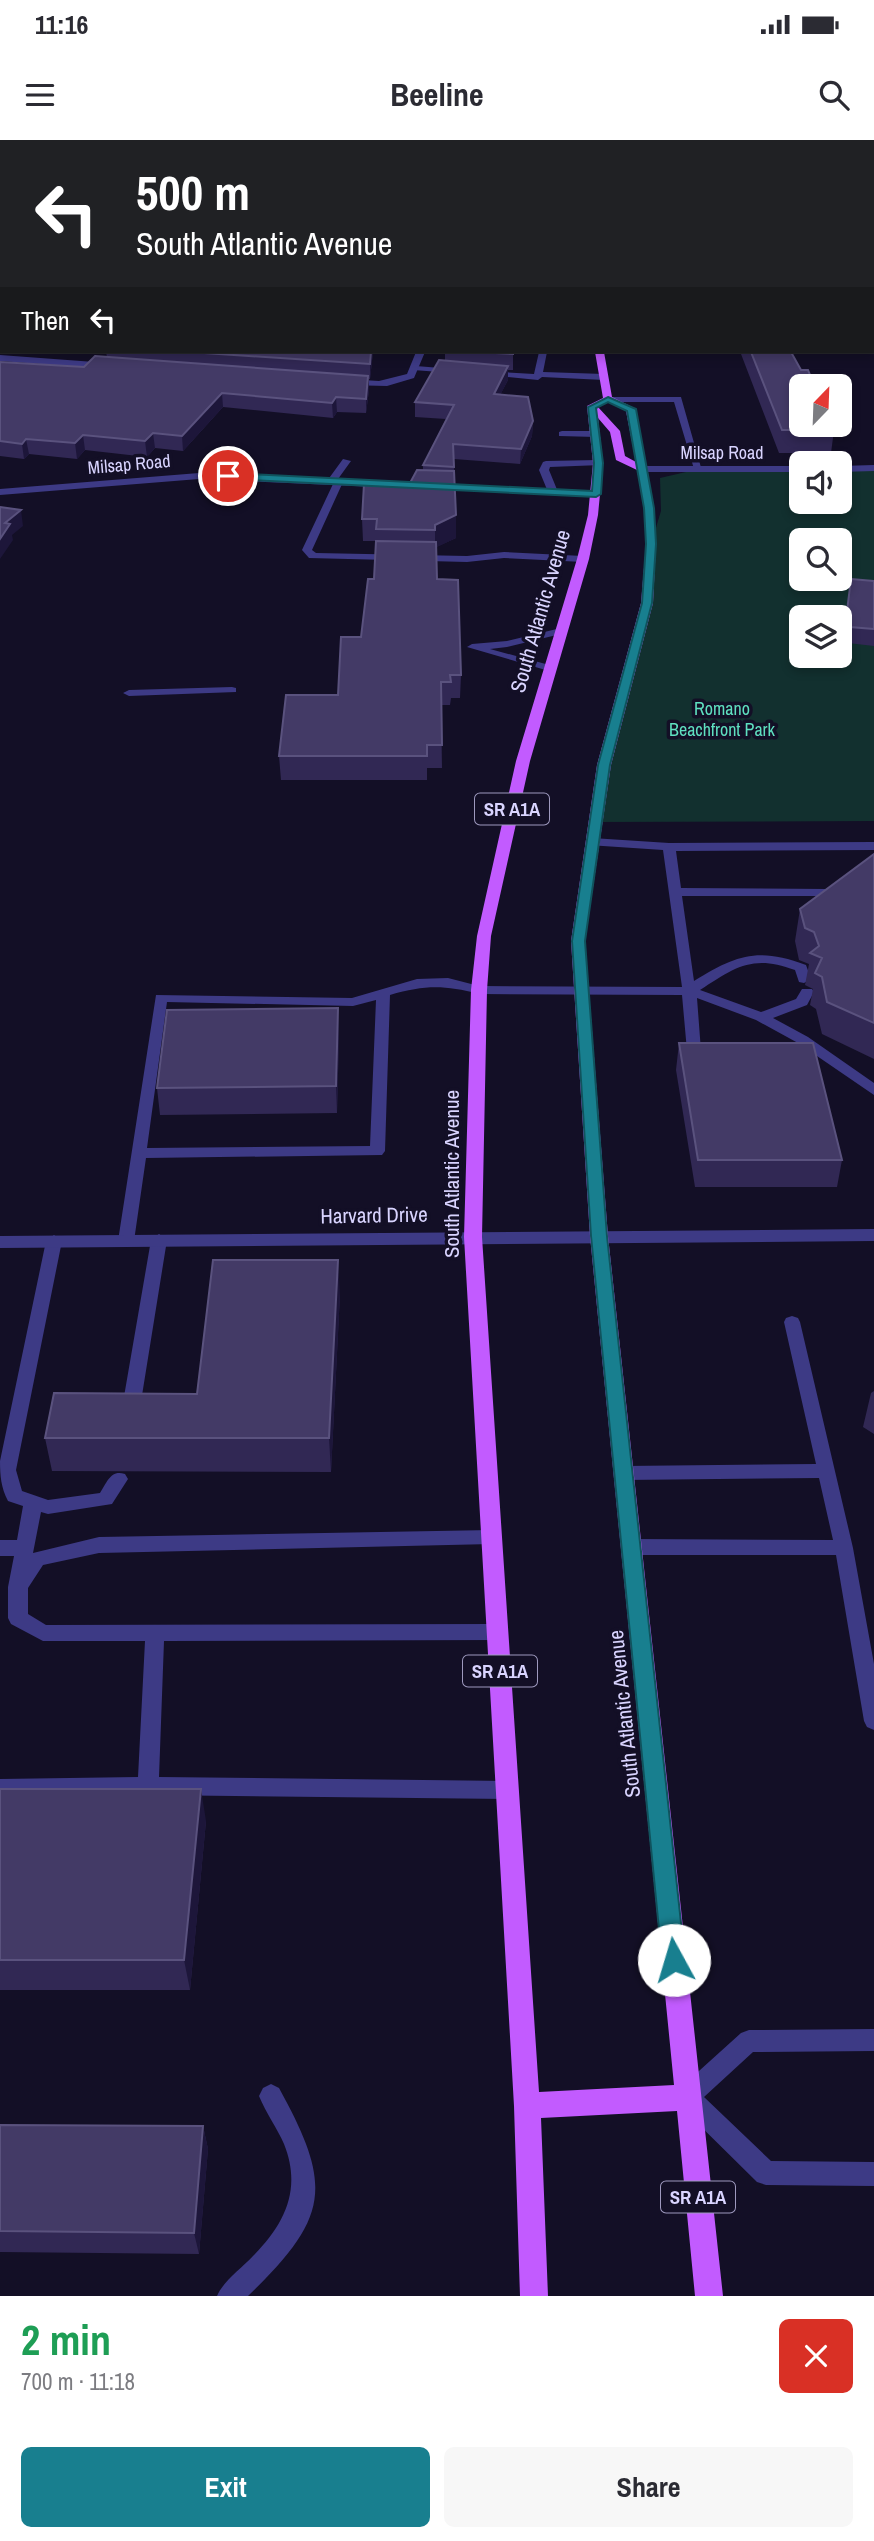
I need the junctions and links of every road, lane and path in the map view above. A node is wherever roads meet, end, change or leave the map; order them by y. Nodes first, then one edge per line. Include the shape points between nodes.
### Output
1 (419, 354) edge
2 (543, 354) edge
3 (599, 354) edge
4 (0, 358) edge
5 (125, 367) edge
6 (415, 368) junction
7 (539, 374) junction
8 (604, 377) junction
9 (335, 382) edge
10 (608, 399) junction
11 (592, 407) junction
12 (562, 434) dead end
13 (596, 434) junction
14 (346, 461) dead end
15 (598, 463) junction
16 (874, 468) edge
17 (643, 469) junction
18 (699, 469) junction
19 (789, 469) edge
20 (852, 469) edge
21 (335, 481) junction
22 (405, 485) edge
23 (419, 486) edge
24 (0, 492) edge
25 (554, 492) junction
26 (596, 494) junction
27 (583, 559) junction
28 (561, 631) junction
29 (550, 668) junction
30 (232, 690) dead end
31 (129, 693) dead end
32 (592, 842) junction
33 (874, 846) edge
34 (669, 847) junction
35 (675, 892) junction
36 (822, 892) edge
37 (478, 990) junction
38 (582, 991) junction
39 (689, 991) junction
40 (383, 994) junction
41 (761, 1017) junction
42 (694, 1051) edge
43 (874, 1090) edge
44 (138, 1153) junction
45 (874, 1235) edge
46 (599, 1236) junction
47 (473, 1237) junction
48 (159, 1240) junction
49 (54, 1241) junction
50 (126, 1241) junction
51 (0, 1242) edge
52 (792, 1322) dead end
53 (129, 1420) edge
54 (826, 1471) junction
55 (624, 1473) junction
56 (119, 1479) dead end
57 (33, 1503) junction
58 (492, 1537) junction
59 (0, 1548) edge
60 (25, 1548) junction
61 (632, 1548) junction
62 (844, 1548) junction
63 (18, 1587) junction
64 (155, 1632) junction
65 (497, 1632) junction
66 (874, 1721) edge
67 (148, 1786) junction
68 (0, 1788) edge
69 (508, 1790) junction
70 (874, 2040) edge
71 (271, 2096) dead end
72 (687, 2097) junction
73 (527, 2106) junction
74 (874, 2174) edge
75 (230, 2296) edge
76 (534, 2296) edge
77 (709, 2296) edge

1 - 6 street
2 - 7 lane
3 - 8 main road
4 - 5 street
6 - 7 lane
6 - 9 street via 411,376 377,385
7 - 8 lane
8 - 10 main road
10 - 11 main road
10 - 17 main road, South Atlantic Avenue / SR A1A via 631,409
10 - 18 lane via 678,399
11 - 13 main road, South Atlantic Avenue / SR A1A
11 - 17 main road via 615,430 620,458
12 - 13 lane
13 - 15 main road, South Atlantic Avenue / SR A1A
14 - 21 lane
15 - 25 lane via 547,464 544,470
15 - 26 main road, South Atlantic Avenue / SR A1A
16 - 20 street
17 - 18 street, Milsap Road
17 - 32 main road, South Atlantic Avenue / SR A1A via 651,544 647,603 604,765
18 - 19 street, Milsap Road
21 - 22 street, Milsap Road
21 - 24 street, Milsap Road via 199,476
21 - 27 lane via 307,550 313,556
23 - 25 street
25 - 26 street
26 - 27 main road, South Atlantic Avenue / SR A1A
27 - 28 main road, South Atlantic Avenue / SR A1A
28 - 29 main road, South Atlantic Avenue / SR A1A
28 - 29 lane via 472,647
29 - 37 main road, South Atlantic Avenue / SR A1A via 523,761 484,936
30 - 31 lane
32 - 34 lane
32 - 38 main road, South Atlantic Avenue / SR A1A via 579,941
33 - 34 lane
34 - 35 lane
35 - 36 lane
35 - 39 lane
37 - 38 lane
37 - 40 lane via 448,982 417,983
37 - 47 main road, South Atlantic Avenue / SR A1A
38 - 39 lane
38 - 46 main road, South Atlantic Avenue / SR A1A
39 - 41 lane
39 - 41 lane via 734,961 764,957 801,968 802,1002
39 - 42 lane
40 - 44 lane via 353,1002 161,998
40 - 44 lane via 377,1151
41 - 43 lane
44 - 50 lane
45 - 46 street, Harvard Drive
46 - 47 street, Harvard Drive
46 - 55 main road, South Atlantic Avenue / SR A1A
47 - 48 street, Harvard Drive
47 - 58 main road, South Atlantic Avenue / SR A1A
48 - 50 street, Harvard Drive
48 - 53 lane
49 - 50 street, Harvard Drive
49 - 51 street, Harvard Drive
49 - 57 lane via 7,1470 14,1496
52 - 54 lane
54 - 55 lane
54 - 62 lane
55 - 61 main road, South Atlantic Avenue / SR A1A
56 - 57 lane via 106,1499 48,1507
57 - 60 lane
58 - 63 lane via 99,1545 37,1559
58 - 65 main road, South Atlantic Avenue / SR A1A
59 - 60 lane
60 - 63 lane
61 - 62 lane
61 - 72 main road, South Atlantic Avenue / SR A1A
62 - 66 lane
63 - 64 lane via 18,1618 43,1633
64 - 65 lane
64 - 67 lane
65 - 69 main road, South Atlantic Avenue / SR A1A
67 - 68 lane
67 - 69 lane
69 - 73 main road, South Atlantic Avenue / SR A1A
70 - 72 lane via 749,2041
71 - 75 lane via 299,2150 304,2178 302,2212 284,2244
72 - 73 main road
72 - 74 lane via 766,2173
72 - 77 main road, SR A1A
73 - 76 main road, SR A1A

